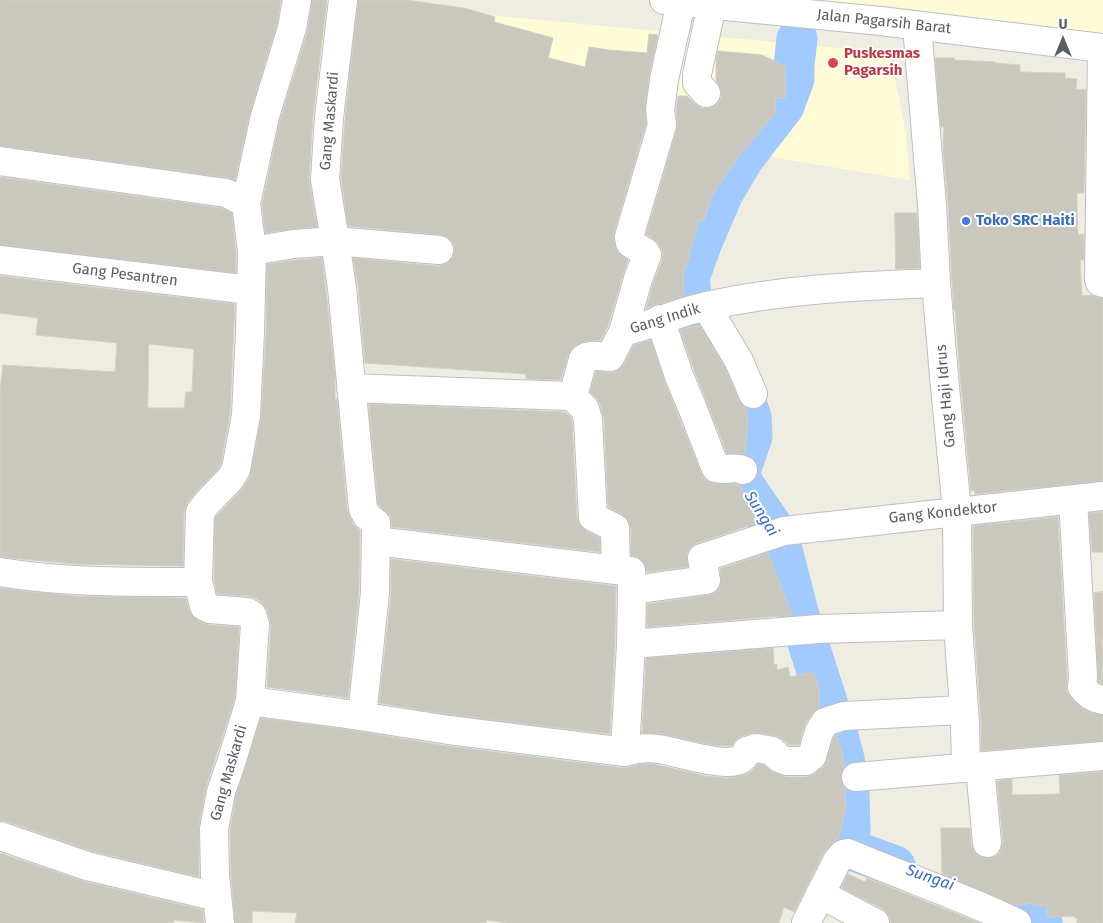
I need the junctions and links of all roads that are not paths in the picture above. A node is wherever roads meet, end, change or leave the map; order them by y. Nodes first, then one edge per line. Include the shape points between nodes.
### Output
1 (297, 0) edge
2 (343, 0) edge
3 (672, 1) edge
4 (712, 5) junction
5 (880, 11) edge
6 (917, 26) junction
7 (1103, 48) edge
8 (706, 93) dead end
9 (0, 161) edge
10 (246, 204) junction
11 (335, 241) junction
12 (439, 250) dead end
13 (252, 251) junction
14 (0, 260) edge
15 (936, 283) junction
16 (1103, 283) edge
17 (250, 290) junction
18 (698, 308) junction
19 (660, 319) junction
20 (623, 332) junction
21 (351, 388) junction
22 (753, 394) dead end
23 (578, 402) junction
24 (742, 469) dead end
25 (1103, 496) edge
26 (1073, 499) junction
27 (957, 511) junction
28 (376, 541) junction
29 (0, 572) edge
30 (624, 580) junction
31 (198, 582) junction
32 (958, 625) junction
33 (630, 644) junction
34 (1103, 700) edge
35 (250, 701) junction
36 (964, 710) junction
37 (362, 716) junction
38 (624, 752) junction
39 (1103, 756) edge
40 (973, 767) junction
41 (856, 777) dead end
42 (0, 836) edge
43 (988, 843) dead end
44 (820, 894) junction
45 (219, 910) edge
46 (806, 923) edge
47 (875, 923) edge
48 (1017, 923) edge

1 - 10 street via 292,28 265,116
2 - 11 street, Gang Maskardi via 325,180
3 - 4 street, Jalan Pagarsih Barat
3 - 20 street, Gang Indik via 660,110 662,125 629,237 630,243 647,255
4 - 5 street, Jalan Pagarsih Barat
4 - 8 street via 697,74 697,83
5 - 6 street, Jalan Pagarsih Barat
6 - 7 street, Jalan Pagarsih Barat
6 - 15 street, Gang Haji Idrus
7 - 16 street via 1099,280
9 - 10 street via 226,193
10 - 13 street
11 - 12 street
11 - 13 street
11 - 21 street, Gang Maskardi
13 - 17 street
14 - 17 street, Gang Pesantren
15 - 18 street, Gang Indik via 797,291
15 - 27 street, Gang Haji Idrus
17 - 31 street via 246,415 236,469 200,512
18 - 19 street, Gang Indik
18 - 22 street via 738,361
19 - 20 street, Gang Indik
19 - 24 street via 678,376 716,468
20 - 23 street via 610,357 590,355 583,359 574,392
21 - 23 street
21 - 28 street, Gang Maskardi via 363,509 376,523
23 - 30 street via 588,420 593,517 615,528
25 - 26 street, Gang Kondektor
26 - 27 street, Gang Kondektor
26 - 34 street via 1082,687 1095,699
27 - 30 street, Gang Kondektor via 776,533 702,558 706,580
27 - 32 street, Gang Haji Idrus
28 - 30 street
28 - 37 street, Gang Maskardi
29 - 31 street via 104,582
30 - 33 street
31 - 35 street, Gang Maskardi via 204,606 252,615 255,624
32 - 33 street via 818,629
32 - 36 street, Gang Haji Idrus
33 - 38 street
35 - 37 street
35 - 45 street, Gang Maskardi via 221,792 214,829
36 - 38 street via 834,719 819,732 812,756 796,761 756,748 736,761 721,762 659,749 638,747
36 - 40 street, Gang Haji Idrus
37 - 38 street
39 - 40 street
40 - 41 street
40 - 43 street, Gang Haji Idrus
42 - 45 street
44 - 46 street
44 - 47 street
44 - 48 street via 837,861 848,853

